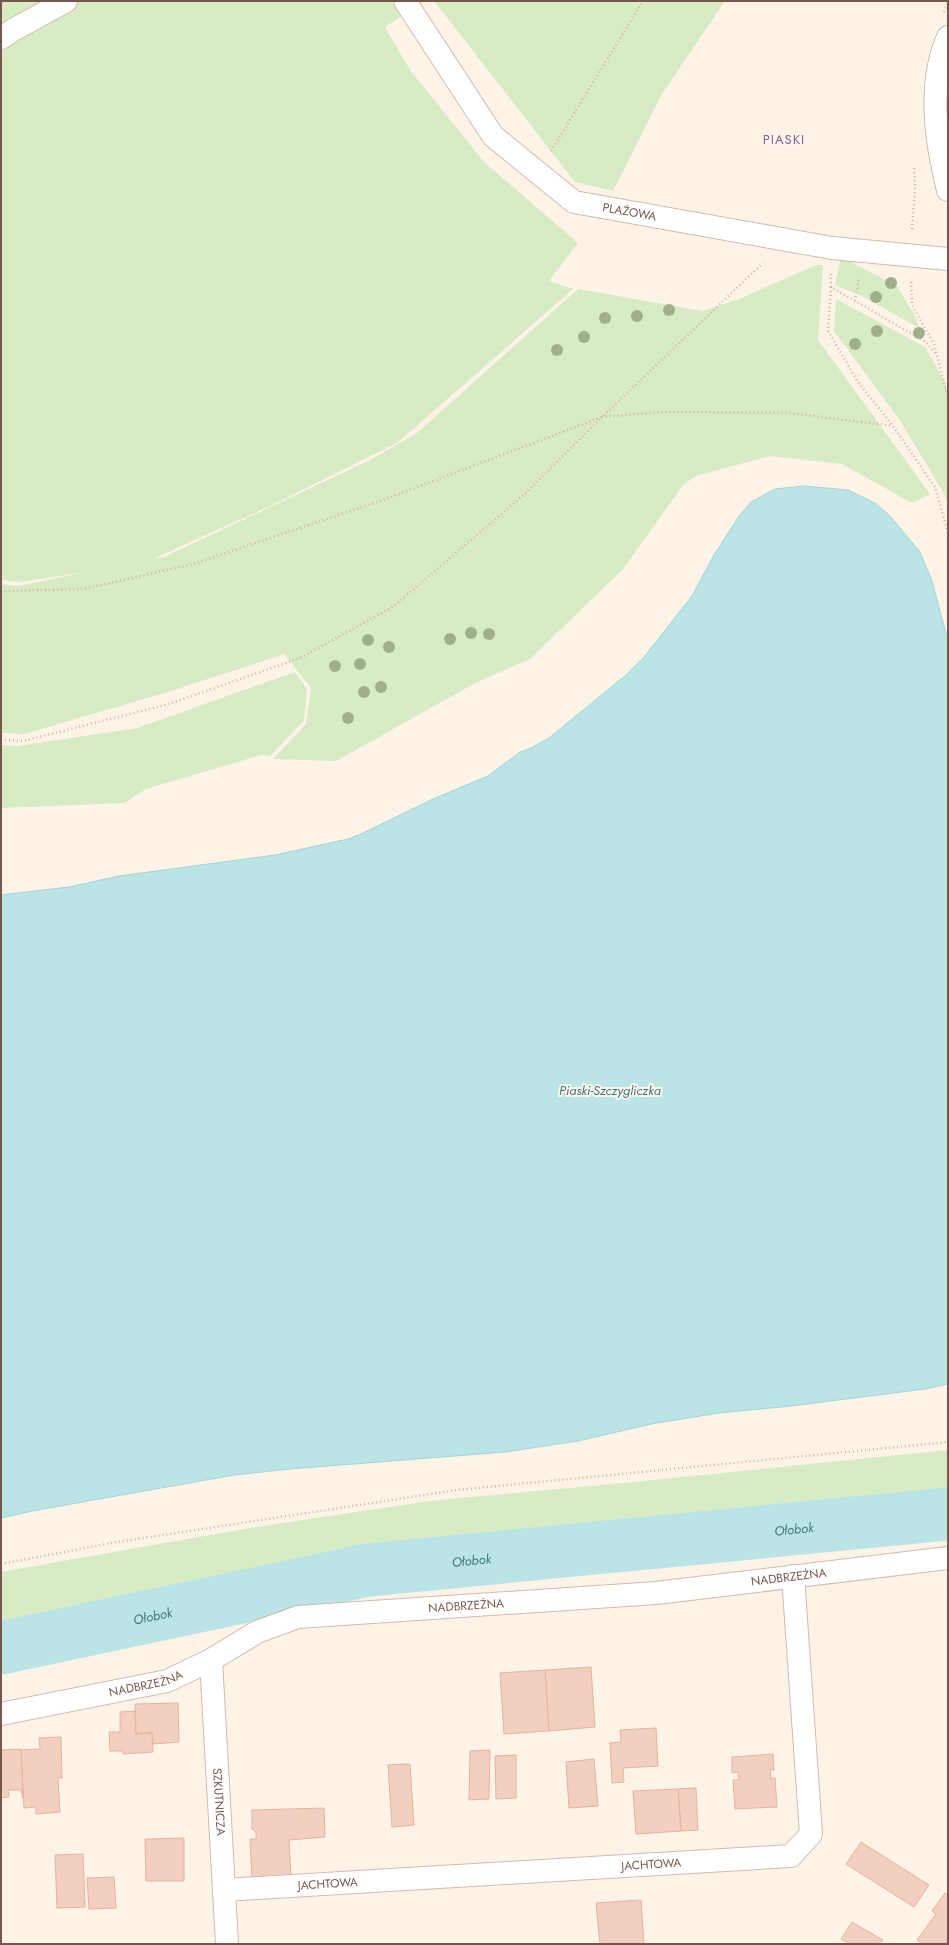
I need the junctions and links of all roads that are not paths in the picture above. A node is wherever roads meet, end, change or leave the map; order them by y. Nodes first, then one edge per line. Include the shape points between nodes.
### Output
1 (66, 1) edge
2 (405, 1) edge
3 (948, 37) edge
4 (1, 38) edge
5 (948, 190) edge
6 (948, 259) edge
7 (948, 1558) edge
8 (793, 1576) junction
9 (211, 1660) junction
10 (1, 1714) edge
11 (224, 1890) junction
12 (227, 1944) edge

1 - 4 street
2 - 6 street, PLAŻOWA via 493,136 574,202 786,241
3 - 5 street via 937,79 936,110 938,144
7 - 8 street, NADBRZEŻNA
8 - 9 street, NADBRZEŻNA via 656,1593 298,1617 257,1632
8 - 11 street, JACHTOWA via 811,1834 792,1856
9 - 10 street, NADBRZEŻNA via 167,1681
9 - 11 street, SZKUTNICZA
11 - 12 street, SZKUTNICZA

